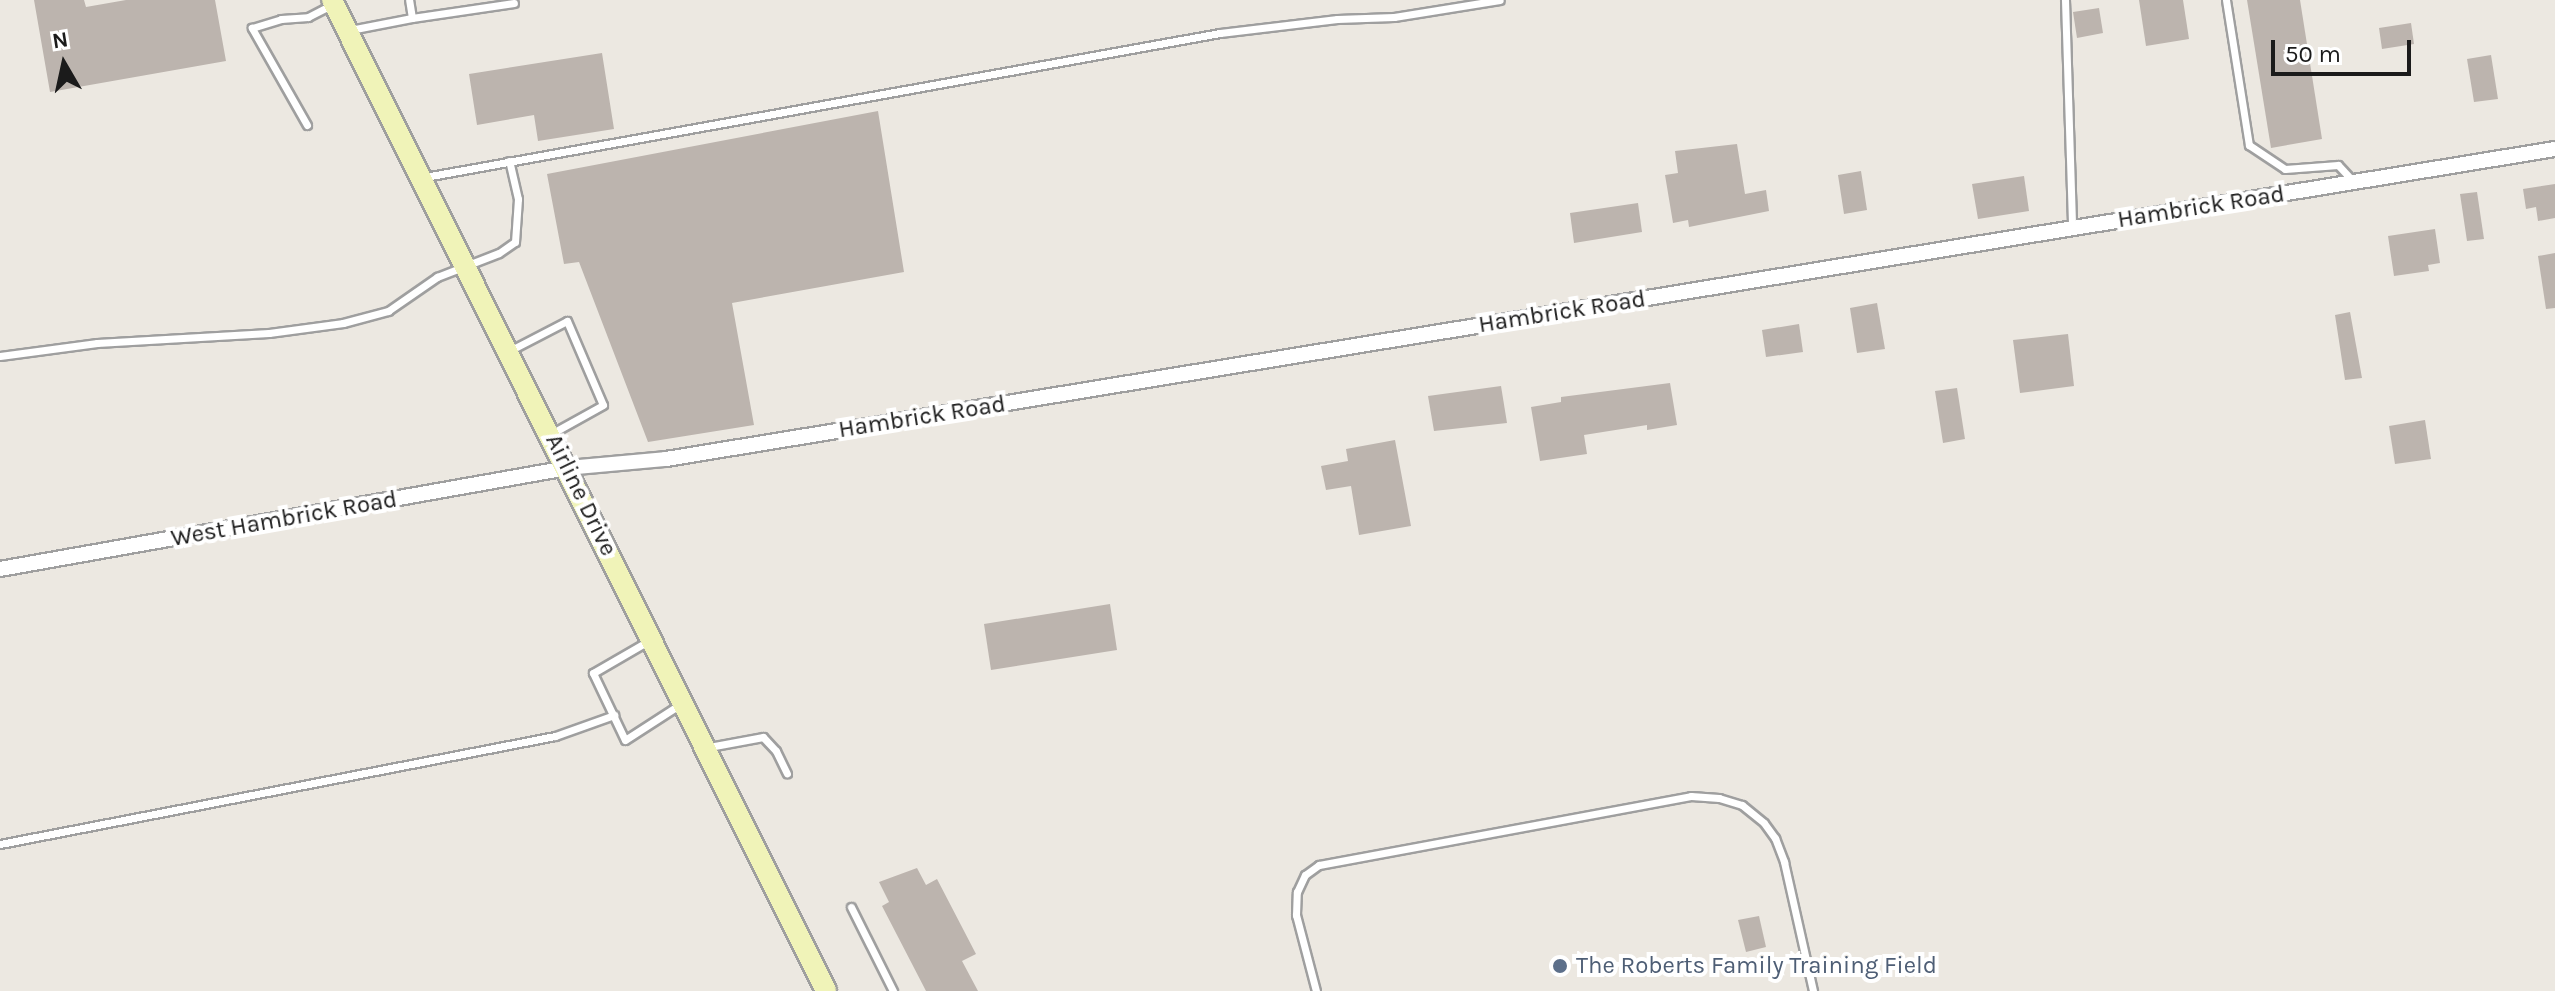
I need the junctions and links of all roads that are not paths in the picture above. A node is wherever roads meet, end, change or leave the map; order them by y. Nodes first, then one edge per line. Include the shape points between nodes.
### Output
1 (409, 0) edge
2 (1500, 0) edge
3 (2065, 0) edge
4 (2226, 0) edge
5 (333, 2) edge
6 (514, 3) dead end
7 (412, 18) junction
8 (347, 30) junction
9 (307, 125) dead end
10 (2555, 149) edge
11 (509, 161) junction
12 (422, 177) junction
13 (2354, 182) junction
14 (2072, 228) junction
15 (466, 264) junction
16 (509, 351) junction
17 (0, 356) edge
18 (551, 434) junction
19 (567, 468) junction
20 (0, 569) edge
21 (652, 639) junction
22 (684, 702) junction
23 (614, 715) junction
24 (707, 748) junction
25 (787, 774) dead end
26 (0, 844) edge
27 (851, 907) dead end
28 (826, 991) edge
29 (893, 991) edge
30 (1316, 991) edge
31 (1813, 991) edge

1 - 7 lane
2 - 11 lane via 1394,17 1220,33
3 - 14 lane
4 - 13 lane via 2249,145 2285,169 2338,165
5 - 8 main road, Airline Drive
5 - 9 lane via 308,17 252,28
6 - 7 lane
7 - 8 lane
8 - 12 main road, Airline Drive
10 - 13 street, Hambrick Road
11 - 12 lane
11 - 15 lane via 518,199 515,242
12 - 15 main road, Airline Drive
13 - 14 street, Hambrick Road
14 - 19 street, Hambrick Road via 666,459
15 - 16 main road, Airline Drive
15 - 17 lane via 388,311 343,323
16 - 18 main road, Airline Drive
16 - 18 lane via 567,321 603,405
18 - 19 main road, Airline Drive
19 - 20 street, West Hambrick Road
19 - 21 main road, Airline Drive
21 - 22 main road, Airline Drive
21 - 23 lane via 593,673
22 - 23 lane via 625,740
22 - 24 main road, Airline Drive
23 - 26 lane via 555,736
24 - 25 lane via 763,737
24 - 28 main road, Airline Drive
27 - 29 lane
30 - 31 lane via 1296,904 1305,875 1319,865 1691,796 1742,805 1775,838

